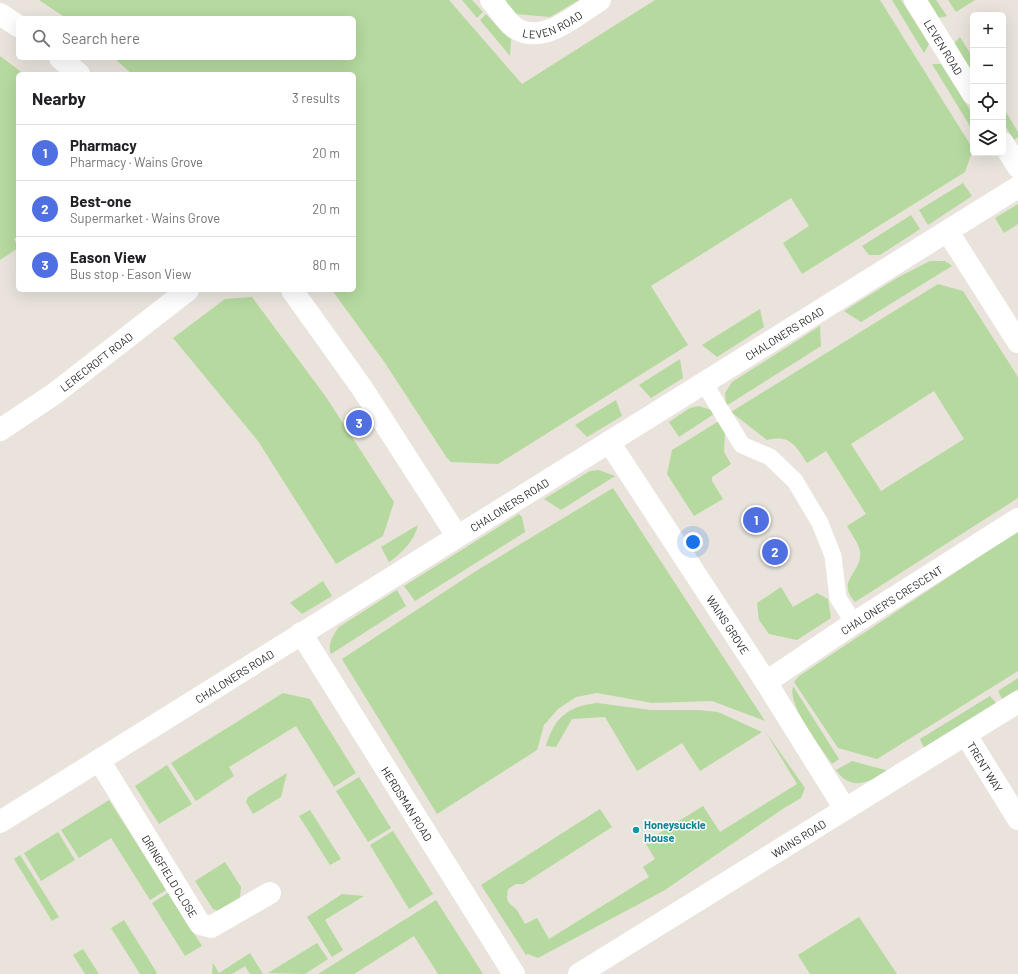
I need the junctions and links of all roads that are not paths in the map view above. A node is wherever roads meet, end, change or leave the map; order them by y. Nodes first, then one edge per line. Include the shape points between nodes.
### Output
1 (491, 0) edge
2 (600, 0) edge
3 (915, 0) edge
4 (0, 14) edge
5 (16, 25) edge
6 (62, 60) edge
7 (77, 72) edge
8 (970, 89) edge
9 (1006, 148) edge
10 (1018, 167) edge
11 (1018, 187) edge
12 (948, 232) junction
13 (185, 292) edge
14 (293, 292) edge
15 (1018, 342) edge
16 (704, 383) junction
17 (0, 430) edge
18 (609, 442) junction
19 (1018, 519) edge
20 (457, 536) junction
21 (854, 623) junction
22 (301, 633) junction
23 (766, 682) junction
24 (1018, 702) edge
25 (966, 734) junction
26 (99, 760) junction
27 (845, 809) junction
28 (1018, 819) edge
29 (0, 822) edge
30 (270, 893) dead end
31 (514, 974) edge
32 (579, 974) edge

1 - 2 street, LEVEN ROAD via 515,28 533,35 553,30
3 - 8 street, LEVEN ROAD
4 - 5 street
6 - 7 street
9 - 10 street
11 - 12 street, CHALONERS ROAD
12 - 15 street
12 - 16 street, CHALONERS ROAD
13 - 17 street, LERECROFT ROAD via 54,394
14 - 20 street via 362,388
16 - 18 street, CHALONERS ROAD
16 - 21 lane via 742,445 770,457 795,481 833,556 838,598
18 - 20 street, CHALONERS ROAD
18 - 23 street, WAINS GROVE
19 - 21 street, CHALONER'S CRESCENT
20 - 22 street, CHALONERS ROAD
21 - 23 street, CHALONER'S CRESCENT
22 - 26 street, CHALONERS ROAD
22 - 31 street, HERDSMAN ROAD
23 - 27 street, WAINS GROVE
24 - 25 street, WAINS ROAD
25 - 27 street, WAINS ROAD
25 - 28 street, TRENT WAY
26 - 29 street, CHALONERS ROAD
26 - 30 street, DRINGFIELD CLOSE via 200,924 211,927
27 - 32 street, WAINS ROAD

